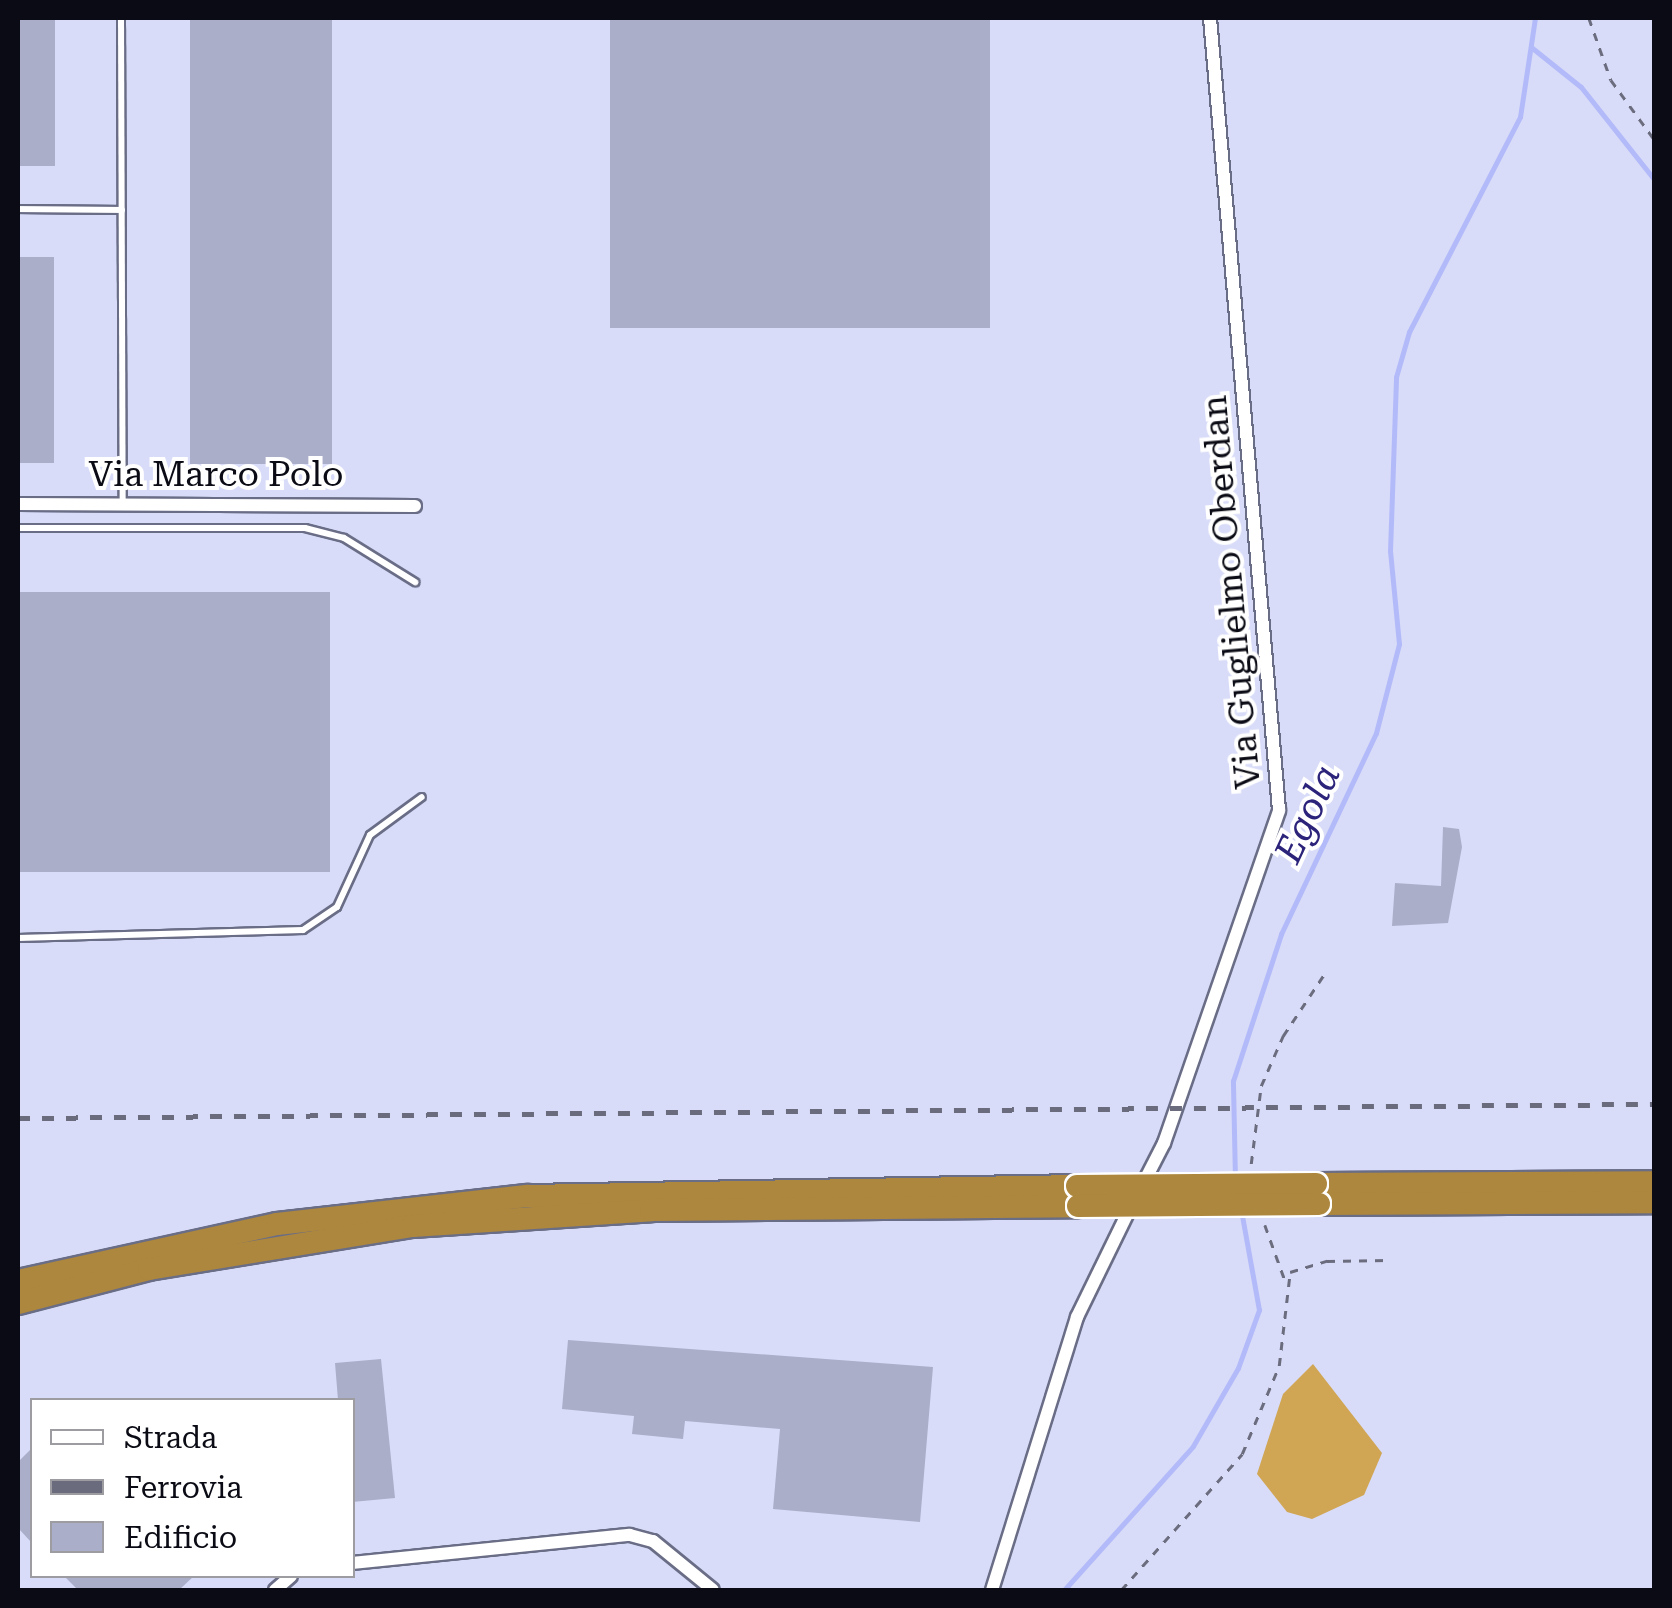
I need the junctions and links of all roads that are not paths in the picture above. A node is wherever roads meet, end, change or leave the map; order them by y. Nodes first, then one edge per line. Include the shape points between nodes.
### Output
1 (121, 18) edge
2 (1210, 18) edge
3 (18, 210) edge
4 (122, 210) junction
5 (18, 504) edge
6 (123, 505) junction
7 (415, 506) dead end
8 (18, 528) edge
9 (415, 582) dead end
10 (422, 797) dead end
11 (18, 938) edge
12 (1654, 1182) edge
13 (1318, 1194) junction
14 (1077, 1196) junction
15 (1654, 1202) edge
16 (18, 1281) edge
17 (18, 1303) edge
18 (355, 1564) edge
19 (713, 1590) edge
20 (992, 1590) edge

1 - 4 lane
2 - 20 street, Via Guglielmo Oberdan via 1279,810 1164,1143 1076,1317
3 - 4 lane
4 - 6 lane
5 - 6 street, Via Marco Polo
6 - 7 street, Via Marco Polo
8 - 9 lane via 306,528 344,538
10 - 11 lane via 370,835 336,906 303,930
12 - 13 highway
13 - 14 highway, bridge
13 - 15 highway
14 - 16 highway via 476,1201 258,1228
14 - 17 highway via 651,1210 414,1226 149,1269
18 - 19 street via 619,1535 653,1541

